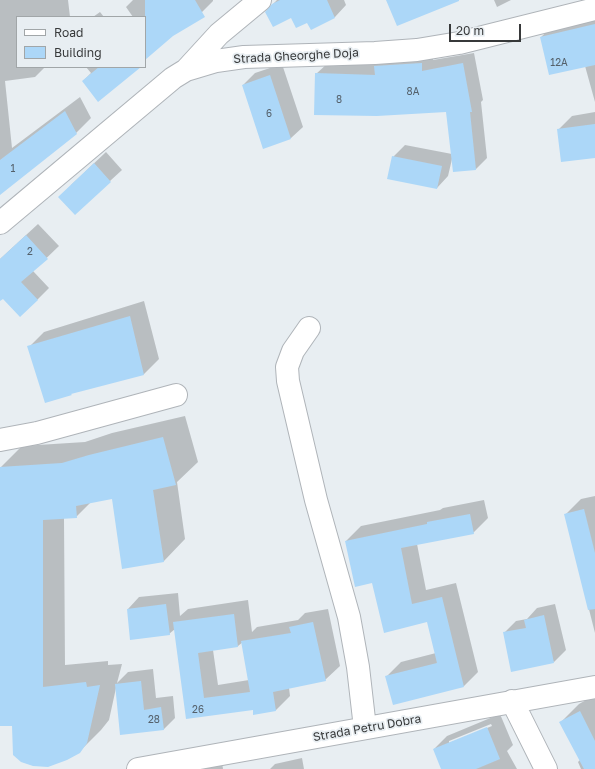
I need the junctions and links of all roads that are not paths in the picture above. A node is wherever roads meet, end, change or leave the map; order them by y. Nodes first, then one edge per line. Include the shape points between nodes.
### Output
1 (260, 0) edge
2 (595, 9) edge
3 (186, 70) junction
4 (0, 222) edge
5 (309, 328) dead end
6 (176, 395) dead end
7 (0, 440) edge
8 (595, 687) edge
9 (512, 701) junction
10 (365, 728) junction
11 (138, 769) edge
12 (546, 769) edge

1 - 3 street via 220,34
2 - 3 street, Strada Gheorghe Doja via 459,43 417,50 244,57 216,61
3 - 4 street, Strada Gheorghe Doja via 173,78
5 - 10 street via 293,351 287,367 288,381 316,500 349,617
6 - 7 street via 37,433
8 - 9 street, Strada Petru Dobra
9 - 10 street, Strada Petru Dobra
9 - 12 street
10 - 11 street, Strada Petru Dobra

